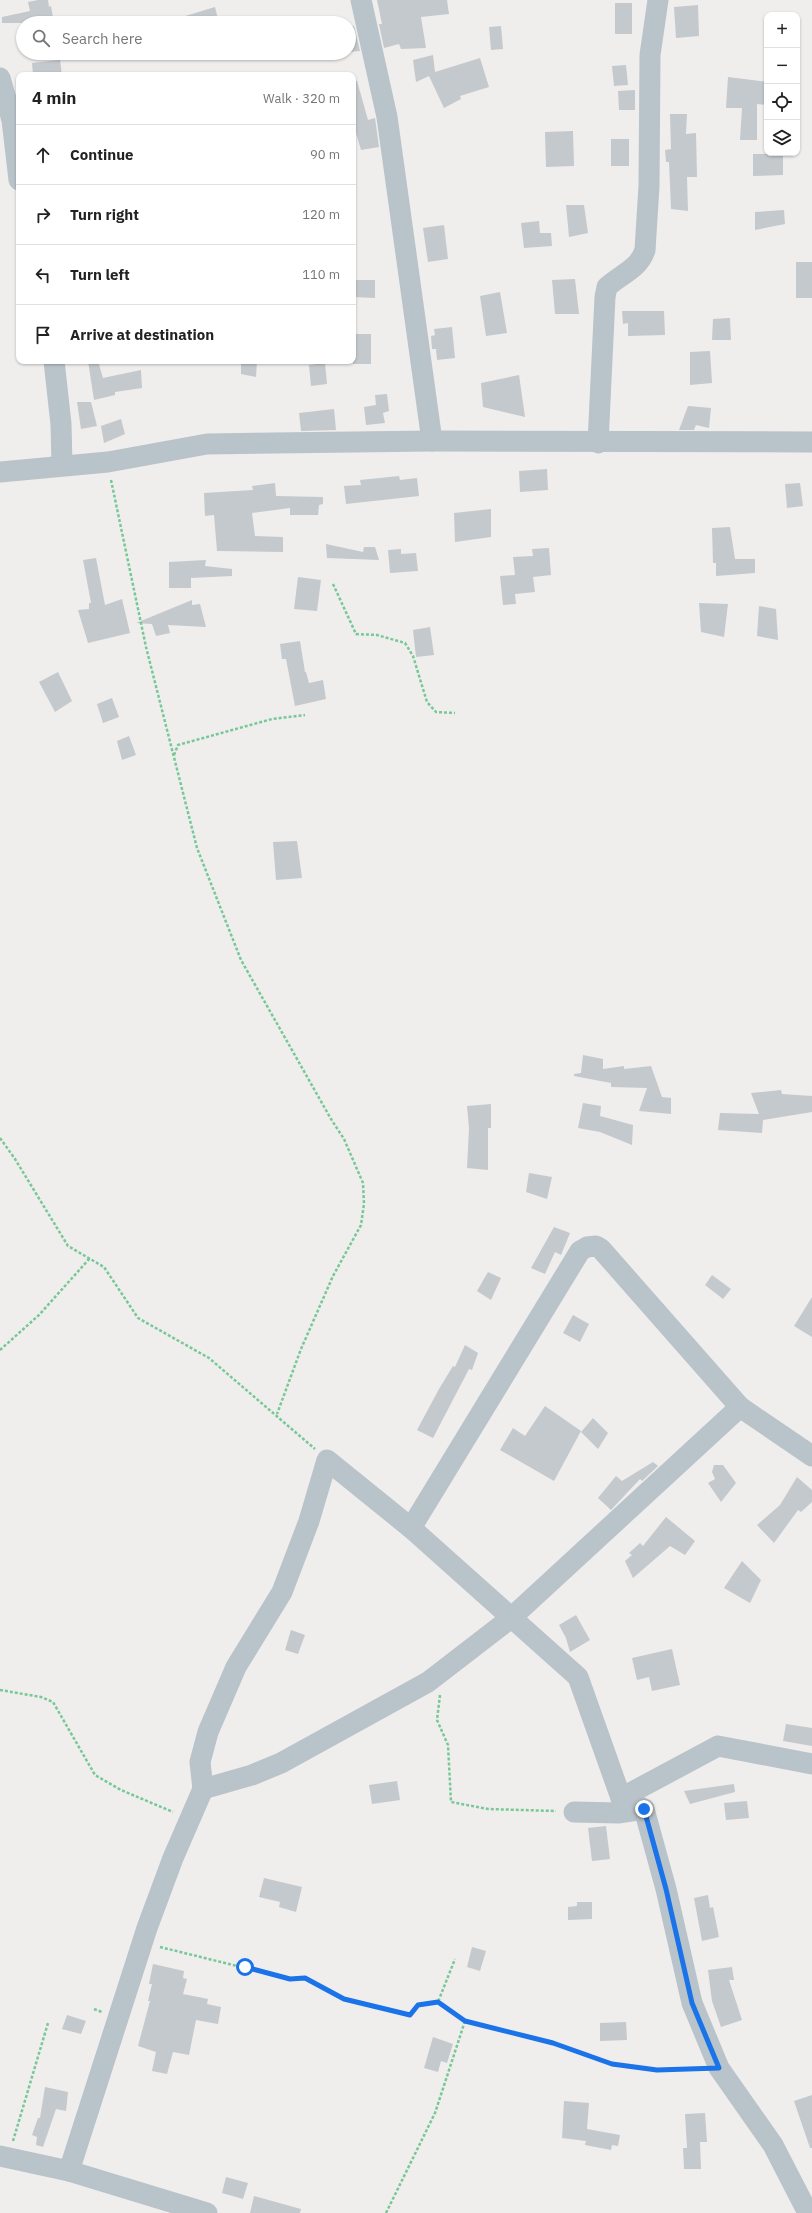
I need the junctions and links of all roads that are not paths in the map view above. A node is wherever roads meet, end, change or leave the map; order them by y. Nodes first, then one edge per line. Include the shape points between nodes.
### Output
1 (361, 0) edge
2 (658, 0) edge
3 (0, 78) edge
4 (16, 154) edge
5 (54, 364) edge
6 (432, 442) junction
7 (812, 442) edge
8 (598, 443) junction
9 (62, 464) junction
10 (0, 472) edge
11 (740, 1407) junction
12 (812, 1456) edge
13 (411, 1528) junction
14 (512, 1618) junction
15 (812, 1764) edge
16 (203, 1789) junction
17 (621, 1798) junction
18 (644, 1809) junction
19 (574, 1812) road end
20 (4, 2157) edge
21 (69, 2171) junction
22 (207, 2213) edge
23 (808, 2213) edge

1 - 6 street via 387,116
2 - 8 street via 650,55 649,186 645,250 642,258 632,269 607,287
3 - 4 street via 12,120
5 - 9 street via 61,424
6 - 8 street
6 - 9 street via 207,444 108,462
7 - 8 street
9 - 10 street
11 - 12 street
11 - 13 street via 601,1249 596,1246 587,1247 580,1251
11 - 14 street
13 - 14 street
13 - 16 street via 327,1460 309,1521 282,1592 236,1667 208,1732 200,1762
14 - 16 street via 428,1682 281,1763 252,1775
14 - 17 street via 578,1677
15 - 17 street via 718,1746
16 - 21 street via 173,1858 118,2017
17 - 18 street
18 - 19 street via 618,1813
18 - 23 street via 666,1889 692,2003 719,2068 773,2145
20 - 21 street
21 - 22 street

